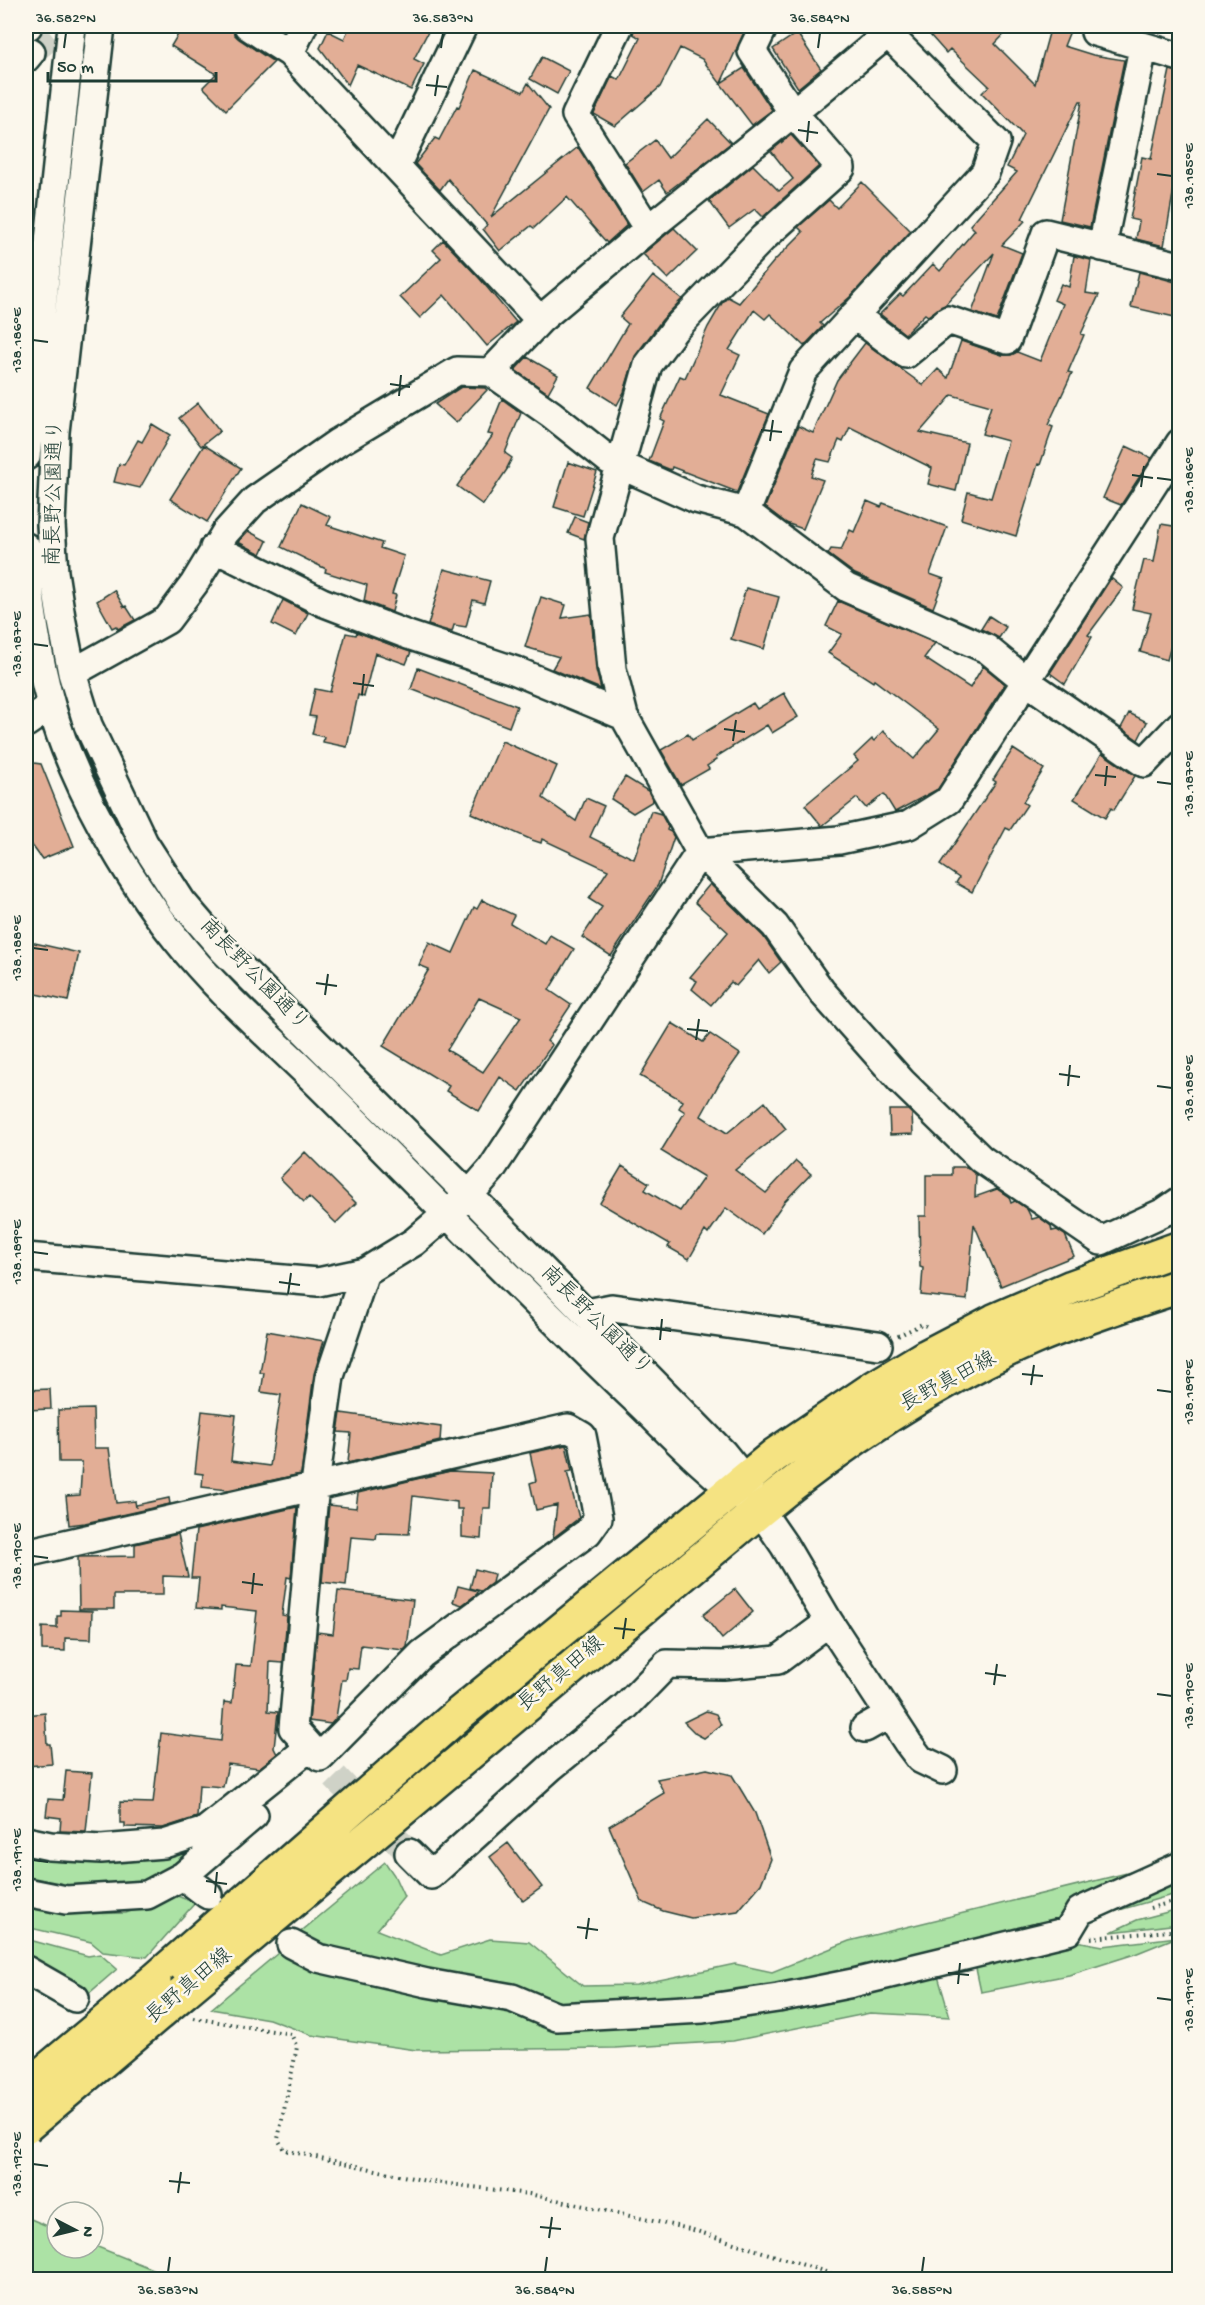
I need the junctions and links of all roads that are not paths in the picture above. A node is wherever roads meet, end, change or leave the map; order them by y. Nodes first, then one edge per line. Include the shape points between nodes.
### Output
1 (72, 26) edge
2 (101, 26) edge
3 (248, 26) edge
4 (303, 26) edge
5 (463, 26) edge
6 (619, 26) edge
7 (764, 26) edge
8 (892, 29) edge
9 (1093, 36) edge
10 (1143, 48) junction
11 (290, 53) junction
12 (1179, 57) edge
13 (793, 113) junction
14 (396, 166) junction
15 (648, 229) junction
16 (1102, 247) junction
17 (1179, 266) edge
18 (855, 315) junction
19 (540, 320) junction
20 (491, 372) junction
21 (1179, 442) edge
22 (26, 456) edge
23 (620, 465) junction
24 (746, 512) junction
25 (26, 547) edge
26 (214, 548) junction
27 (72, 673) junction
28 (1026, 681) junction
29 (51, 706) junction
30 (624, 716) junction
31 (26, 723) edge
32 (1179, 725) edge
33 (700, 852) junction
34 (470, 1195) junction
35 (1179, 1201) edge
36 (447, 1214) junction
37 (1179, 1248) edge
38 (26, 1257) edge
39 (365, 1272) junction
40 (1179, 1286) edge
41 (587, 1313) junction
42 (878, 1345) road end
43 (315, 1484) junction
44 (738, 1484) junction
45 (760, 1510) junction
46 (26, 1552) edge
47 (829, 1622) junction
48 (888, 1715) junction
49 (865, 1728) dead end
50 (322, 1760) junction
51 (943, 1770) dead end
52 (26, 1841) edge
53 (409, 1853) tunnel mouth
54 (1179, 1866) edge
55 (183, 1876) junction
56 (26, 1892) edge
57 (208, 1895) dead end
58 (291, 1944) dead end
59 (26, 1970) edge
60 (75, 1998) dead end
61 (26, 2088) edge
62 (26, 2126) edge

1 - 22 street, 南長野公園通り
2 - 27 street, 南長野公園通り via 52,479 54,572
3 - 11 street
4 - 11 street
5 - 14 street
6 - 15 street via 576,114
7 - 13 street via 752,51
8 - 13 street
8 - 18 street via 996,142 986,173
9 - 10 street
10 - 12 street
10 - 16 street
11 - 14 street
13 - 15 street
13 - 23 street via 841,168 763,238 675,329 648,365
14 - 19 street
15 - 19 street
16 - 17 street
16 - 18 street via 1046,233 1007,340 948,320 906,354
18 - 24 street via 803,371
19 - 20 street
20 - 23 street
20 - 26 street via 457,371 337,443 255,500
21 - 28 street
23 - 24 street via 696,500
23 - 30 street via 600,538 612,669
24 - 28 street via 847,588 987,649
25 - 29 street, 南長野公園通り via 34,625
26 - 27 street via 167,620
26 - 30 street via 322,602 516,671
27 - 34 street, 南長野公園通り via 88,725 112,780 144,843 182,902 224,951
28 - 32 street via 1144,763
28 - 33 street via 949,800 909,825 839,840
29 - 31 street
29 - 36 street, 南長野公園通り via 83,789 138,886 175,938 221,991
30 - 33 street
33 - 34 street via 491,1170
33 - 35 street via 775,926 822,993 902,1082 981,1160 1101,1241
34 - 36 street
34 - 41 street, 南長野公園通り
36 - 39 street via 414,1242
36 - 44 street, 南長野公園通り via 563,1330
37 - 44 main road, 長野真田線 via 1072,1287 927,1356 815,1428
38 - 39 street via 318,1282
39 - 43 street via 330,1376
40 - 45 main road, 長野真田線 via 1033,1338 959,1375 869,1428
41 - 42 street via 612,1308
41 - 44 street, 南長野公園通り via 716,1445
43 - 46 street
43 - 50 street via 293,1728
43 - 50 street via 568,1428 582,1436 598,1518 588,1532 422,1654
44 - 45 street, 南長野公園通り
44 - 61 main road, 長野真田線, bridge via 459,1714
45 - 47 street
45 - 62 main road, 長野真田線, bridge via 187,2004
47 - 48 street
47 - 53 street via 778,1660 723,1665 667,1664 625,1707 551,1767 431,1875
48 - 49 street
48 - 51 street via 920,1759
50 - 52 street via 205,1832 164,1844 101,1849
50 - 55 street
54 - 58 street via 1080,1911 1068,1931 864,1980 703,2009 557,2017 512,1998 318,1958
55 - 56 street via 147,1895 122,1898 66,1900
55 - 57 street
59 - 60 street

